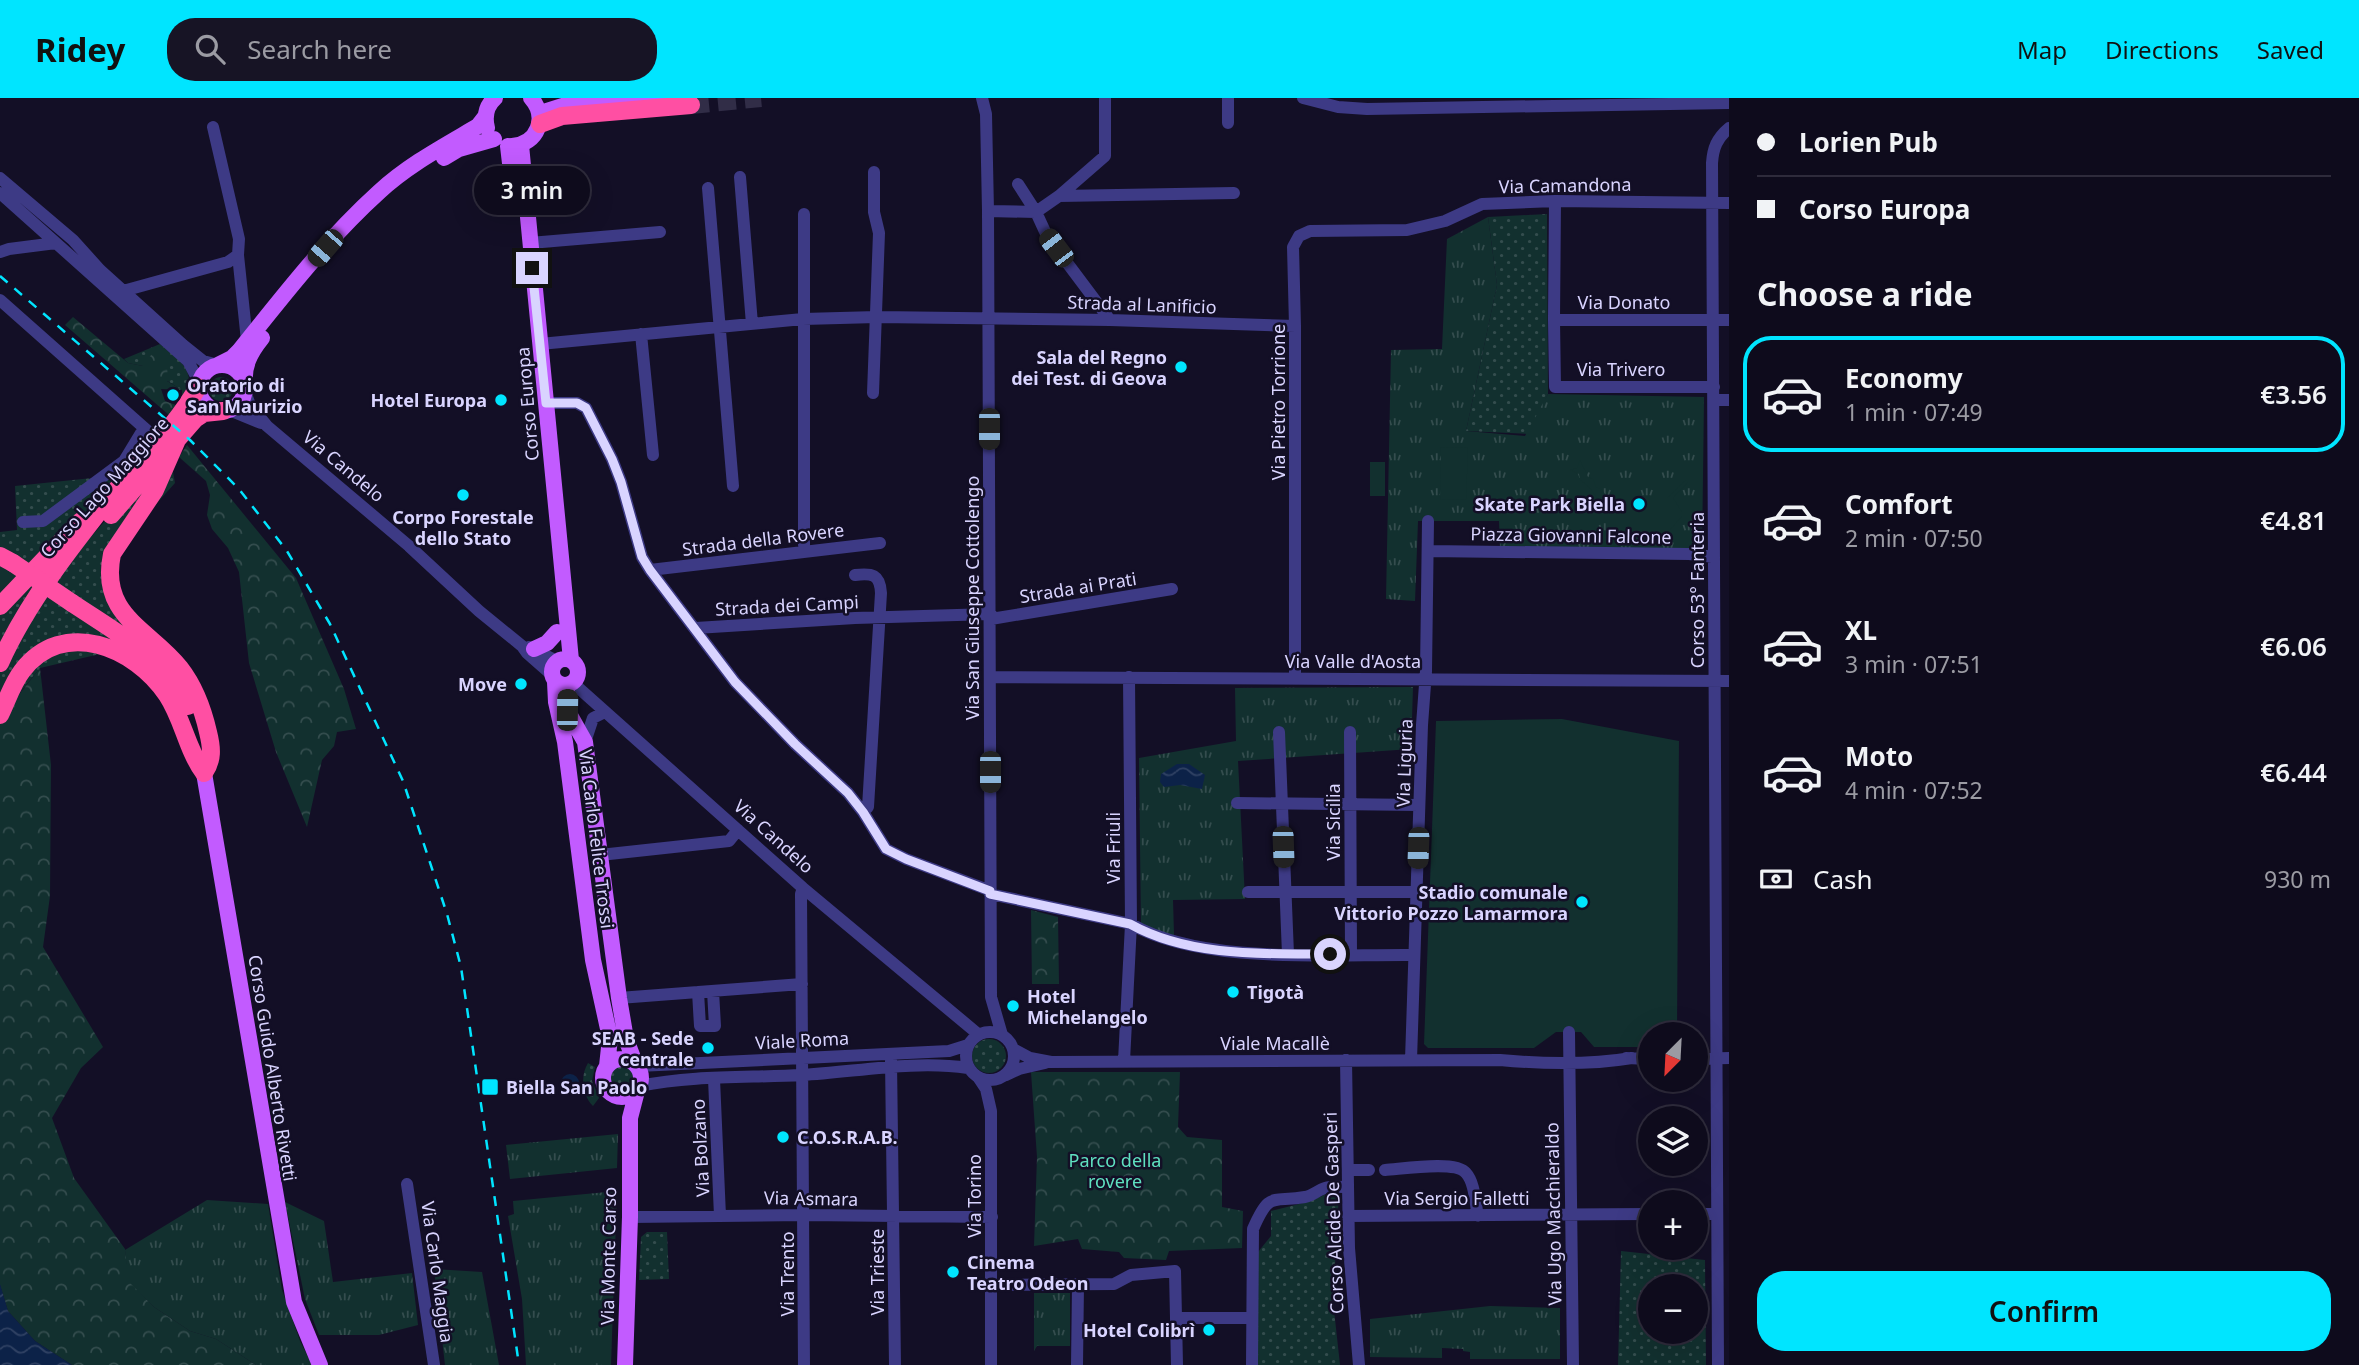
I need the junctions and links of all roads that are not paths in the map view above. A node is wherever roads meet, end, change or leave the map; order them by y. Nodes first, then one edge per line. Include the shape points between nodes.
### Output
1 (495, 98) edge
2 (531, 98) edge
3 (661, 98) edge
4 (982, 98) edge
5 (991, 98) edge
6 (1105, 98) edge
7 (1228, 98) edge
8 (1303, 98) edge
9 (1729, 103) edge
10 (691, 105) dead end
11 (986, 114) junction
12 (485, 117) junction
13 (540, 119) junction
14 (1228, 123) dead end
15 (213, 127) dead end
16 (1729, 128) edge
17 (508, 143) junction
18 (874, 172) dead end
19 (740, 177) dead end
20 (0, 178) edge
21 (1018, 184) dead end
22 (708, 188) dead end
23 (1234, 192) dead end
24 (0, 193) edge
25 (1059, 196) junction
26 (1555, 201) junction
27 (1713, 202) junction
28 (1729, 203) edge
29 (988, 211) junction
30 (1036, 212) junction
31 (804, 214) dead end
32 (1407, 230) joint
33 (660, 232) dead end
34 (56, 243) junction
35 (530, 243) junction
36 (0, 252) edge
37 (238, 255) junction
38 (123, 291) junction
39 (0, 300) edge
40 (877, 317) junction
41 (988, 318) junction
42 (803, 319) junction
43 (1713, 319) junction
44 (1110, 320) junction
45 (1554, 320) junction
46 (1729, 320) edge
47 (752, 324) junction
48 (720, 326) junction
49 (1295, 326) junction
50 (641, 334) junction
51 (247, 341) junction
52 (540, 344) junction
53 (218, 365) junction
54 (198, 387) junction
55 (245, 389) junction
56 (873, 393) dead end
57 (1714, 393) junction
58 (1729, 400) edge
59 (546, 403) junction
60 (226, 410) junction
61 (267, 426) junction
62 (144, 428) junction
63 (168, 440) junction
64 (653, 455) dead end
65 (122, 483) junction
66 (733, 486) dead end
67 (1428, 521) dead end
68 (23, 522) dead end
69 (880, 543) dead end
70 (804, 545) dead end
71 (1428, 551) junction
72 (1714, 557) junction
73 (7, 559) edge
74 (650, 570) junction
75 (53, 575) junction
76 (855, 575) dead end
77 (1172, 589) dead end
78 (0, 606) edge
79 (990, 617) junction
80 (880, 618) junction
81 (696, 628) junction
82 (557, 632) junction
83 (528, 647) junction
84 (0, 663) edge
85 (562, 672) junction
86 (990, 677) junction
87 (1129, 677) junction
88 (1295, 678) junction
89 (1425, 678) junction
90 (1715, 680) junction
91 (1729, 681) edge
92 (605, 712) junction
93 (0, 715) edge
94 (1279, 732) dead end
95 (1350, 733) dead end
96 (585, 742) junction
97 (204, 773) junction
98 (1237, 803) dead end
99 (1282, 803) junction
100 (1350, 804) junction
101 (1419, 805) junction
102 (863, 812) junction
103 (738, 830) junction
104 (600, 855) junction
105 (803, 888) junction
106 (1248, 891) dead end
107 (1285, 891) junction
108 (1351, 891) junction
109 (990, 892) junction
110 (1416, 892) junction
111 (1130, 924) junction
112 (1287, 954) junction
113 (1351, 954) junction
114 (1414, 955) junction
115 (802, 984) junction
116 (713, 991) junction
117 (698, 992) junction
118 (991, 997) junction
119 (619, 998) junction
120 (1569, 1032) dead end
121 (1002, 1035) junction
122 (974, 1038) junction
123 (1013, 1049) junction
124 (891, 1054) junction
125 (803, 1058) junction
126 (1638, 1058) edge
127 (1723, 1058) edge
128 (1569, 1059) junction
129 (1346, 1060) junction
130 (1411, 1060) junction
131 (1124, 1061) junction
132 (1051, 1062) junction
133 (636, 1065) junction
134 (607, 1066) junction
135 (892, 1068) junction
136 (973, 1073) junction
137 (803, 1075) junction
138 (1003, 1077) junction
139 (714, 1079) junction
140 (606, 1088) junction
141 (638, 1089) junction
142 (991, 1111) junction
143 (629, 1147) junction
144 (1348, 1170) junction
145 (1368, 1170) dead end
146 (1385, 1170) dead end
147 (407, 1184) dead end
148 (1348, 1187) junction
149 (1638, 1214) edge
150 (1708, 1214) edge
151 (1717, 1214) junction
152 (805, 1215) junction
153 (1570, 1215) junction
154 (720, 1216) junction
155 (1348, 1216) junction
156 (1478, 1216) junction
157 (630, 1217) junction
158 (894, 1217) junction
159 (992, 1217) junction
160 (991, 1285) junction
161 (1079, 1285) junction
162 (1176, 1318) junction
163 (1252, 1318) junction
164 (320, 1365) edge
165 (434, 1365) edge
166 (625, 1365) edge
167 (804, 1365) edge
168 (895, 1365) edge
169 (991, 1365) edge
170 (1077, 1365) edge
171 (1177, 1365) edge
172 (1252, 1365) edge
173 (1359, 1365) edge
174 (1573, 1365) edge
175 (1718, 1365) edge

1 - 12 main road
2 - 13 main road
3 - 13 main road via 562,106
4 - 11 street, Via San Giuseppe Cottolengo
5 - 11 street, Via San Giuseppe Cottolengo
6 - 25 street via 1105,156
7 - 14 street
8 - 9 street via 1367,109
10 - 13 highway
11 - 29 street, Via San Giuseppe Cottolengo
12 - 17 main road, Corso Europa via 489,133
12 - 51 main road via 380,191
13 - 17 main road via 534,137
15 - 37 street via 239,239
16 - 27 street, Corso 53° Fanteria via 1713,150
17 - 35 main road, Corso Europa
17 - 55 main road via 459,149 386,199 268,329 250,354
17 - 82 main road, Corso Europa
18 - 40 street via 879,233
19 - 47 street
20 - 38 street via 73,240
21 - 30 street
22 - 48 street
23 - 25 street
24 - 34 street
25 - 30 street
26 - 27 street, Via Camandona
26 - 32 street, Via Camandona via 1482,204 1445,221
26 - 45 street, Via Donato
27 - 28 street, Via Camandona
27 - 43 street, Corso 53° Fanteria
29 - 30 street
29 - 41 street, Via San Giuseppe Cottolengo
30 - 44 street via 1047,236
31 - 42 street
32 - 49 street, Via Pietro Torrione via 1310,231 1299,236 1293,247
33 - 35 street
34 - 36 street
34 - 54 street via 188,361
35 - 52 main road, Corso Europa
37 - 38 street via 228,262
37 - 51 street
38 - 53 street via 203,361
39 - 62 street
40 - 41 street, Strada al Lanificio
40 - 42 street, Strada al Lanificio
40 - 56 street
41 - 44 street, Strada al Lanificio
41 - 79 street, Via San Giuseppe Cottolengo
42 - 47 street, Strada al Lanificio
42 - 70 street
43 - 45 street, Via Donato
43 - 46 street, Via Donato
43 - 57 street, Corso 53° Fanteria
44 - 49 street, Strada al Lanificio
45 - 57 street, Via Trivero via 1555,387
47 - 48 street, Strada al Lanificio
48 - 50 street, Strada al Lanificio
48 - 66 street
49 - 88 street, Via Pietro Torrione
50 - 52 street, Strada al Lanificio
50 - 64 street
51 - 53 main road via 233,358
52 - 59 main road, Corso Europa
53 - 54 main road via 204,372
53 - 55 main road via 236,369
54 - 60 main road via 212,409
54 - 63 highway, Corso Lago Maggiore
55 - 60 main road via 239,403
55 - 61 street, Via Candelo via 250,405
57 - 58 street, Via Trivero
57 - 72 street, Corso 53° Fanteria
59 - 74 street via 577,403 586,408 612,459
59 - 85 main road, Corso Europa
60 - 61 street, Via Candelo
60 - 63 highway, Corso Lago Maggiore via 204,412
61 - 83 street, Via Candelo via 480,611
62 - 63 street
62 - 68 street via 124,461 43,521
63 - 65 highway, Corso Lago Maggiore
63 - 75 highway, Corso Lago Maggiore via 95,534
63 - 97 highway via 155,490 112,554 111,582 120,610 181,669 192,689 209,738 211,762
65 - 75 highway, Corso Lago Maggiore
65 - 78 highway
67 - 71 street
69 - 74 street, Strada della Rovere
71 - 72 street, Piazza Giovanni Falcone
71 - 89 street
72 - 90 street, Corso 53° Fanteria
73 - 97 highway, bridge via 163,669 190,710 199,733
74 - 81 street
75 - 84 highway, Corso Lago Maggiore
76 - 80 street, Strada dei Campi via 867,574 880,582
77 - 79 street, Strada ai Prati
79 - 80 street, Strada dei Campi
79 - 86 street, Via San Giuseppe Cottolengo
80 - 81 street, Strada dei Campi
80 - 102 street, Strada dei Campi via 868,807
81 - 102 street via 735,682
82 - 83 main road via 547,643
82 - 85 main road, Corso Europa
83 - 85 street, Via Candelo via 527,653
85 - 92 street, Via Candelo
85 - 96 main road, Via Carlo Felice Trossi via 567,710
85 - 134 main road, Via Carlo Felice Trossi via 556,702 593,960 610,1038
86 - 87 street, Via Valle d'Aosta
86 - 109 street, Via San Giuseppe Cottolengo
87 - 88 street, Via Valle d'Aosta
87 - 111 street, Via Friuli
88 - 89 street, Via Valle d'Aosta
89 - 90 street, Via Valle d'Aosta
89 - 101 street, Via Liguria
90 - 91 street, Via Valle d'Aosta
90 - 127 street, Corso 53° Fanteria
92 - 96 street, Via Carlo Felice Trossi via 593,718
92 - 103 street, Via Candelo
93 - 97 highway via 20,673 46,650 79,642 104,646 125,656 166,694
94 - 99 street
95 - 100 street, Via Sicilia
96 - 104 main road, Via Carlo Felice Trossi
97 - 164 main road, Corso Guido Alberto Rivetti via 294,1302
98 - 99 street
99 - 100 street
99 - 107 street
100 - 101 street
100 - 108 street, Via Sicilia
101 - 110 street, Via Liguria
102 - 109 street via 886,849
103 - 104 street via 729,841
103 - 105 street, Via Candelo
104 - 119 main road, Via Carlo Felice Trossi
105 - 115 street, Via Trento
105 - 122 street, Via Candelo
106 - 107 street
107 - 108 street
107 - 112 street
108 - 110 street
108 - 113 street, Via Sicilia
109 - 111 street
109 - 118 street, Via San Giuseppe Cottolengo
110 - 114 street, Via Liguria
111 - 112 street via 1147,933 1210,948
111 - 131 street, Via Friuli
112 - 113 street
113 - 114 street
114 - 130 street, Via Liguria
115 - 116 street
115 - 125 street, Via Trento
116 - 117 street
116 - 117 street via 715,1026 700,1026
117 - 119 street
118 - 121 street, Via San Giuseppe Cottolengo
118 - 122 street, Via San Giuseppe Cottolengo
119 - 133 main road, Via Carlo Felice Trossi
120 - 128 street
121 - 122 street via 995,1032
121 - 123 street
122 - 124 street, Viale Roma via 949,1051
122 - 136 street via 966,1060
123 - 132 street, Viale Macallè
123 - 138 street via 1013,1063
124 - 125 street, Viale Roma
124 - 135 street, Via Trieste
125 - 133 street, Viale Roma
125 - 137 street, Via Trento
126 - 128 street, Viale Macallè
127 - 151 street, Corso 53° Fanteria
128 - 130 street, Viale Macallè
128 - 153 street, Via Ugo Macchieraldo
129 - 130 street, Viale Macallè
129 - 131 street, Viale Macallè
129 - 144 street, Corso Alcide De Gasperi
131 - 132 street, Viale Macallè
132 - 138 street, Viale Macallè
133 - 134 main road via 621,1059
133 - 141 main road via 642,1076
134 - 140 main road
135 - 136 street, Viale Roma via 942,1065
135 - 137 street, Viale Roma
135 - 158 street, Via Trieste
136 - 138 street via 992,1080
136 - 142 street, Via Torino via 986,1089
137 - 139 street, Viale Roma
137 - 152 street, Via Trento
138 - 142 street, Via Torino
139 - 141 street, Viale Roma via 666,1081
139 - 154 street, Via Bolzano
140 - 141 main road via 621,1097
140 - 143 main road, Via Monte Carso
141 - 143 main road, Via Monte Carso
142 - 159 street, Via Torino
143 - 157 main road, Via Monte Carso
144 - 145 street
144 - 148 street, Corso Alcide De Gasperi
146 - 156 street via 1455,1166 1465,1171 1471,1183
147 - 165 street, Via Carlo Maggia
148 - 155 street, Corso Alcide De Gasperi
148 - 163 street via 1277,1198 1268,1204 1253,1229
149 - 153 street, Via Sergio Falletti
150 - 151 street
151 - 175 street, Corso 53° Fanteria
152 - 154 street, Via Asmara
152 - 158 street, Via Asmara
152 - 167 street, Via Trento
153 - 156 street, Via Sergio Falletti
153 - 174 street, Via Ugo Macchieraldo
154 - 157 street, Via Asmara
155 - 156 street, Via Sergio Falletti
155 - 173 street, Corso Alcide De Gasperi
157 - 166 main road, Via Monte Carso
158 - 159 street, Via Asmara
158 - 168 street, Via Trieste
159 - 160 street, Via Torino
160 - 161 street
160 - 169 street, Via Torino
161 - 162 street via 1114,1284 1131,1275 1175,1271
161 - 170 street
162 - 163 street
162 - 171 street
163 - 172 street

